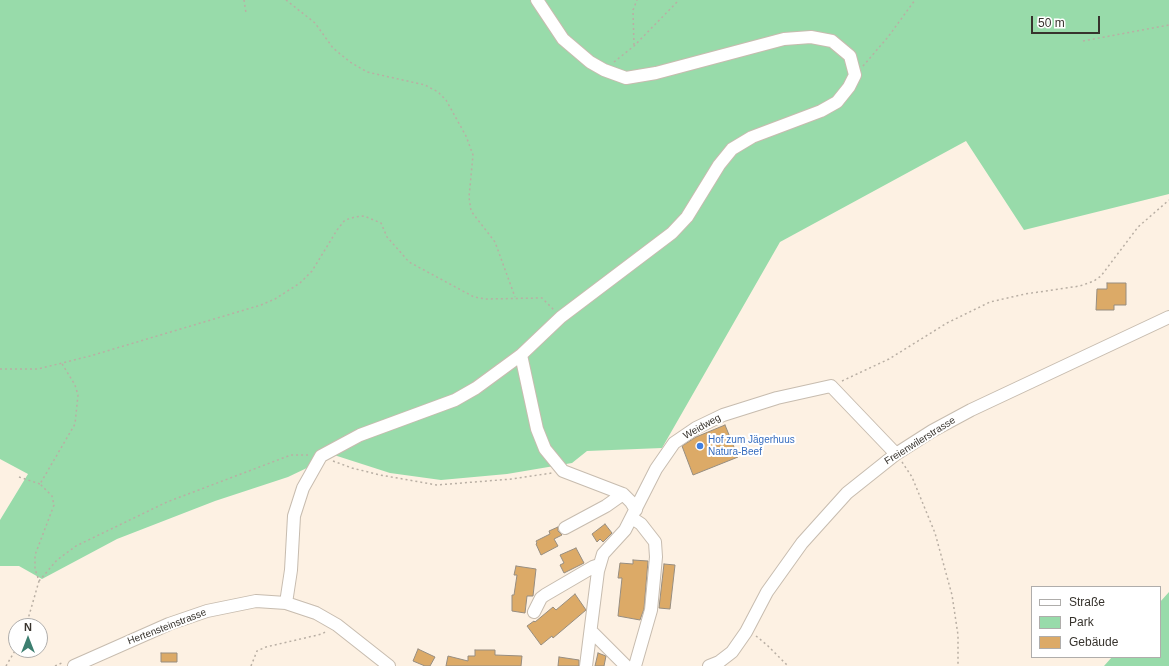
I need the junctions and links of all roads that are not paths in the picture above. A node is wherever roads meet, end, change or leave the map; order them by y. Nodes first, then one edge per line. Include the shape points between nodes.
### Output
1 (537, 0) edge
2 (1169, 317) edge
3 (520, 355) junction
4 (896, 454) junction
5 (623, 494) junction
6 (634, 514) junction
7 (565, 528) dead end
8 (599, 565) junction
9 (286, 603) junction
10 (534, 612) dead end
11 (592, 632) junction
12 (71, 664) edge
13 (716, 665) edge
14 (389, 666) edge
15 (586, 666) edge
16 (626, 666) edge
17 (635, 666) edge

1 - 3 street via 563,39 590,62 626,78 656,73 784,39 811,37 832,41 850,56 855,75 837,102 821,111 752,137 732,149 718,165 687,217 672,233 561,317
2 - 4 street, Freienwilerstrasse via 971,410
3 - 5 street via 537,429 545,449 563,471
3 - 9 street via 476,388 455,400 360,435 321,456 303,488 294,516
4 - 6 street, Weidweg via 831,386 770,400 696,428 674,443 656,469
4 - 13 street, Freienwilerstrasse via 847,492 802,543 768,592 732,652
5 - 6 street via 631,502
5 - 7 street
6 - 8 street, Weidweg via 625,530 603,554
6 - 17 street via 655,542 656,557 651,610
8 - 10 street via 541,598
8 - 11 street, Weidweg
9 - 12 street, Hertensteinstrasse via 256,601 207,611
9 - 14 street, Hertensteinstrasse via 316,612 337,625
11 - 15 street, Weidweg
11 - 16 street

